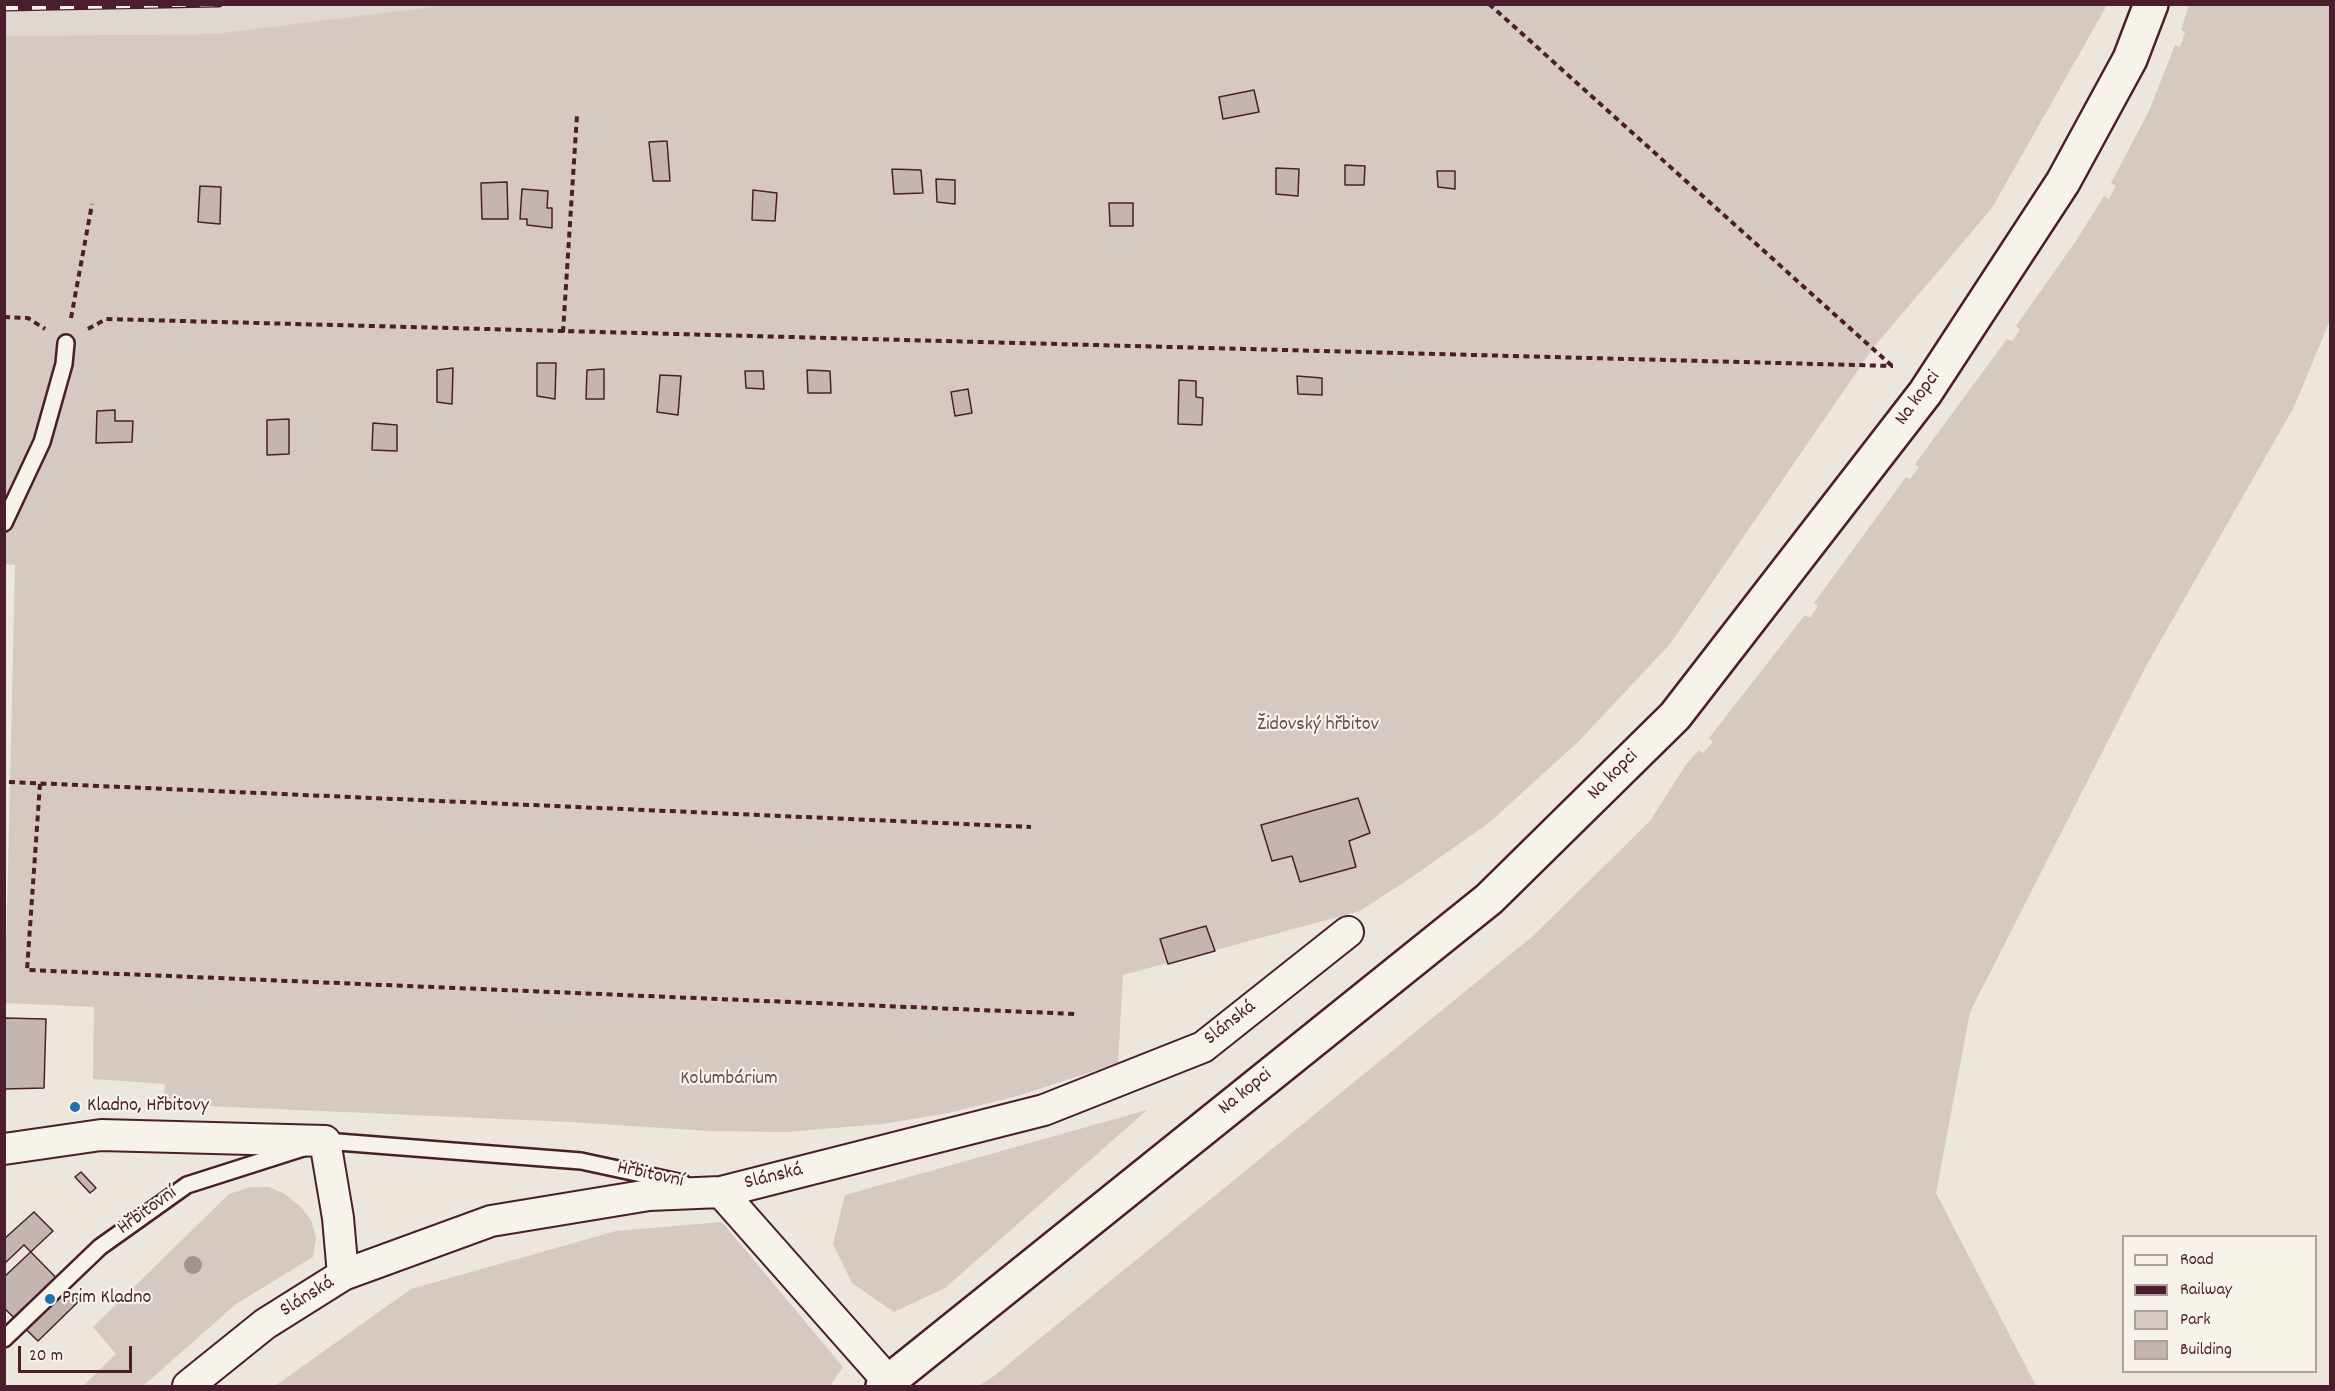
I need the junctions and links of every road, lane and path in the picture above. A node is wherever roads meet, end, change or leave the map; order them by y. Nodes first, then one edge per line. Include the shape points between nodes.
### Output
1 (1489, 4) edge
2 (2151, 4) edge
3 (577, 115) dead end
4 (92, 204) dead end
5 (4, 317) edge
6 (563, 332) junction
7 (66, 343) junction
8 (1893, 366) junction
9 (1924, 393) junction
10 (4, 523) edge
11 (9, 782) dead end
12 (40, 784) junction
13 (1031, 827) dead end
14 (1348, 932) dead end
15 (1076, 1014) dead end
16 (325, 1141) junction
17 (4, 1149) edge
18 (721, 1192) junction
19 (343, 1275) junction
20 (4, 1339) edge
21 (886, 1384) edge
22 (188, 1386) edge

1 - 8 path
2 - 9 main road, Na kopci via 2130,59 2063,182
3 - 6 path
4 - 7 path
5 - 7 path via 28,318
6 - 7 path via 106,319
6 - 8 path
7 - 10 lane via 64,364 42,442
8 - 9 path
9 - 21 main road, Na kopci via 1675,716 1489,899
11 - 12 path
12 - 13 path
12 - 15 path via 27,970
14 - 18 street, Slánská via 1203,1047 1044,1110
16 - 17 street, Hřbitovní via 101,1135
16 - 18 lane, Hřbitovní via 581,1161
16 - 19 street
16 - 20 lane, Hřbitovní via 187,1185 100,1247
18 - 19 street, Slánská via 649,1195 491,1221
18 - 21 street
19 - 22 street, Slánská via 265,1324

